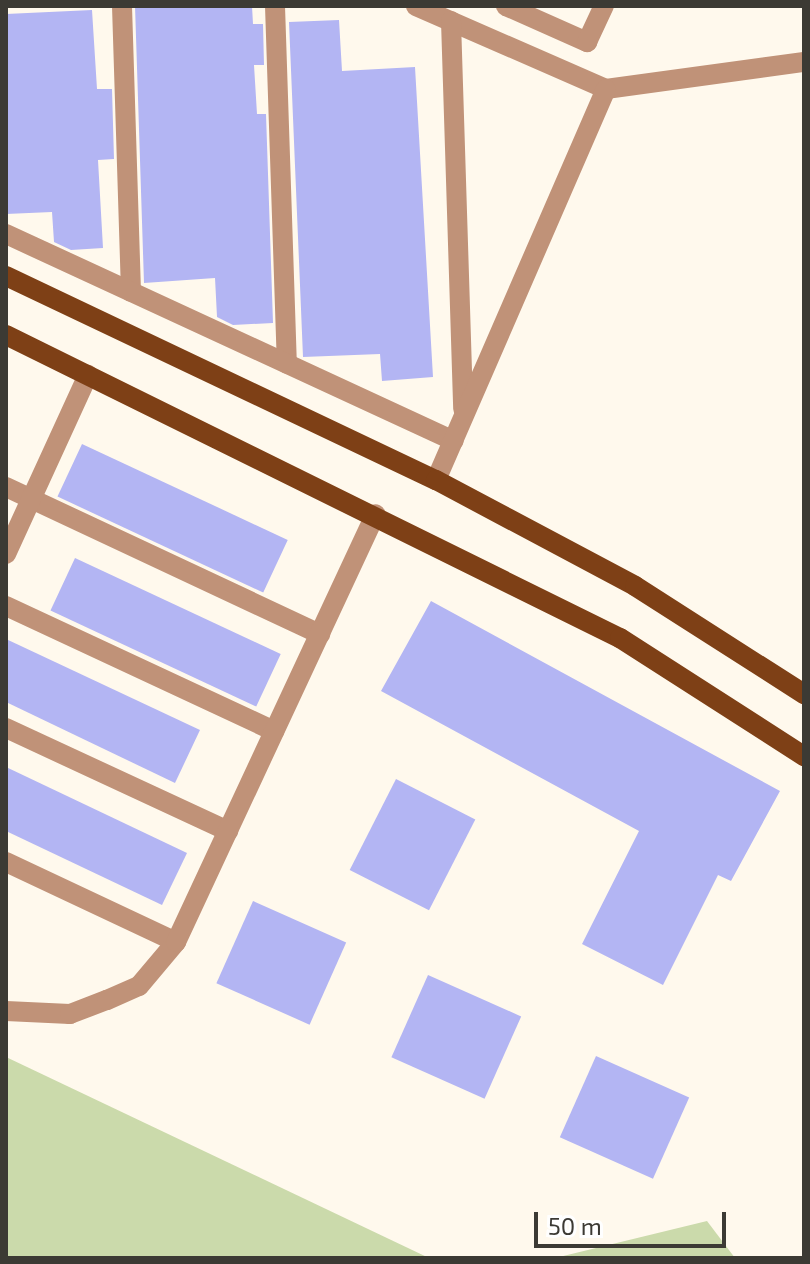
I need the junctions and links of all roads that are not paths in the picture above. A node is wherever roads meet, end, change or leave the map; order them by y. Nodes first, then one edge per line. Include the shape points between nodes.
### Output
1 (122, 6) edge
2 (275, 6) edge
3 (416, 6) edge
4 (506, 6) edge
5 (604, 6) edge
6 (451, 21) junction
7 (804, 62) edge
8 (606, 89) junction
9 (6, 234) edge
10 (6, 276) edge
11 (131, 292) junction
12 (6, 335) edge
13 (287, 364) junction
14 (88, 375) junction
15 (464, 417) junction
16 (453, 441) junction
17 (436, 480) junction
18 (6, 487) edge
19 (31, 499) junction
20 (376, 514) junction
21 (6, 554) edge
22 (6, 606) edge
23 (320, 634) junction
24 (804, 694) edge
25 (6, 728) edge
26 (274, 731) junction
27 (804, 756) edge
28 (228, 831) junction
29 (6, 862) edge
30 (176, 942) junction
31 (6, 1011) edge

1 - 11 street
2 - 13 street
3 - 6 street
4 - 5 street via 587,42
6 - 8 street
6 - 15 street
7 - 8 street
8 - 15 street
9 - 11 street
10 - 17 main road
11 - 13 street
12 - 14 main road
13 - 16 street
14 - 19 street
14 - 20 main road
15 - 16 street
16 - 17 street
17 - 24 main road via 635,586
18 - 19 street
19 - 21 street
19 - 23 street
20 - 23 street
20 - 27 main road via 620,638
22 - 26 street
23 - 26 street
25 - 28 street
26 - 28 street
28 - 30 street
29 - 30 street
30 - 31 street via 139,986 107,1000 70,1014

